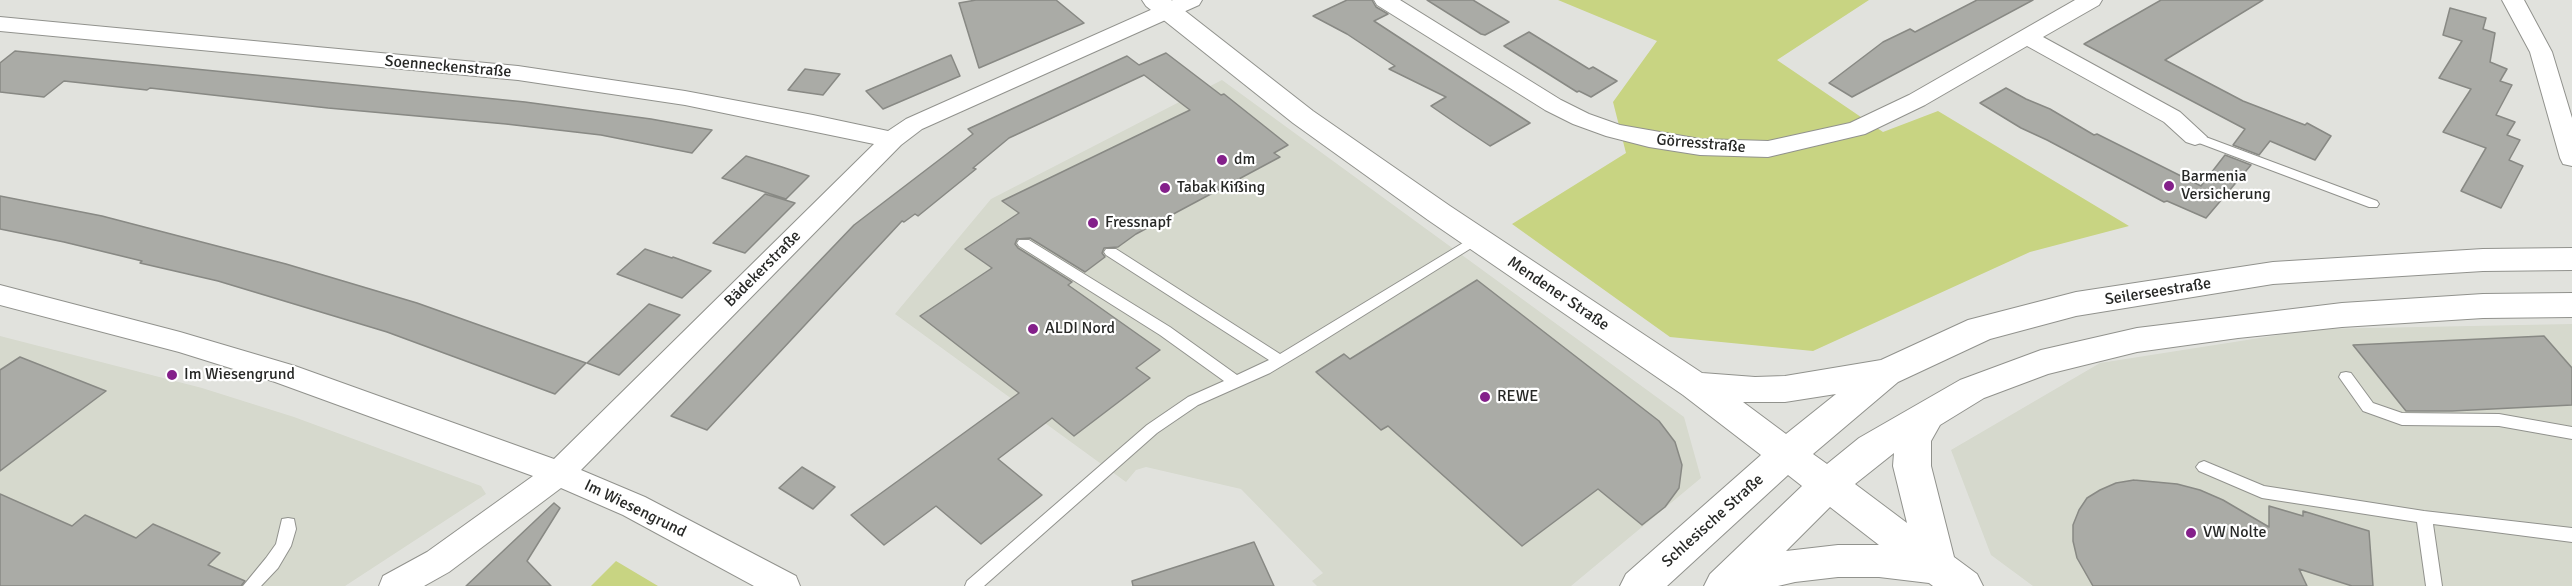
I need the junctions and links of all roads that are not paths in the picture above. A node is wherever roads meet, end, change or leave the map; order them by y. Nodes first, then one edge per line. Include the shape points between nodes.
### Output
1 (1385, 0) edge
2 (2091, 0) edge
3 (2513, 0) edge
4 (1172, 4) edge
5 (0, 24) edge
6 (2028, 38) junction
7 (2195, 137) joint
8 (892, 140) junction
9 (2572, 158) edge
10 (2373, 204) dead end
11 (1476, 239) junction
12 (1024, 243) dead end
13 (1111, 252) dead end
14 (2572, 259) edge
15 (0, 295) edge
16 (2572, 304) edge
17 (1280, 360) junction
18 (1886, 373) junction
19 (2346, 377) dead end
20 (1236, 382) junction
21 (1695, 386) junction
22 (1929, 413) junction
23 (2572, 433) edge
24 (1786, 455) junction
25 (2204, 467) dead end
26 (559, 473) junction
27 (1827, 486) junction
28 (2424, 517) junction
29 (288, 524) dead end
30 (2572, 535) edge
31 (1950, 577) edge
32 (1726, 584) edge
33 (251, 586) edge
34 (395, 586) edge
35 (784, 586) edge
36 (973, 586) edge
37 (1640, 586) edge
38 (2434, 586) edge

1 - 6 street, Görresstraße via 1552,105 1581,119 1626,134 1700,147 1768,149 1857,129
2 - 6 street, Görresstraße
3 - 9 street via 2541,52
4 - 8 street, Bädekerstraße via 914,124
4 - 11 main road, Mendener Straße via 1303,117
5 - 8 street, Soenneckenstraße via 518,73 685,98
6 - 7 street via 2172,117
7 - 10 lane
8 - 26 street, Bädekerstraße
11 - 17 lane
11 - 21 main road, Mendener Straße
12 - 20 lane
13 - 17 lane
14 - 18 main road, Seilerseestraße via 2483,260 2273,273 2076,304 1980,329
15 - 26 street, Im Wiesengrund via 285,374
16 - 22 main road via 2342,315 2137,340 2041,363 1972,389
17 - 20 lane
18 - 21 main road via 1785,389
18 - 24 main road, Seilerseestraße
19 - 23 lane via 2368,407 2402,419 2499,420
20 - 36 lane via 1194,401 1152,429
21 - 24 main road, Mendener Straße
22 - 27 main road via 1872,448
22 - 31 main road via 1913,441 1912,466
24 - 27 main road, Mendener Straße
24 - 37 main road, Schlesische Straße
25 - 28 lane via 2262,492
26 - 34 street, Bädekerstraße via 438,562
26 - 35 street, Im Wiesengrund via 634,506
27 - 31 main road, Mendener Straße
27 - 32 main road
28 - 30 lane
28 - 38 lane
29 - 33 lane via 283,546
31 - 32 main road via 1879,561 1838,561 1795,566

